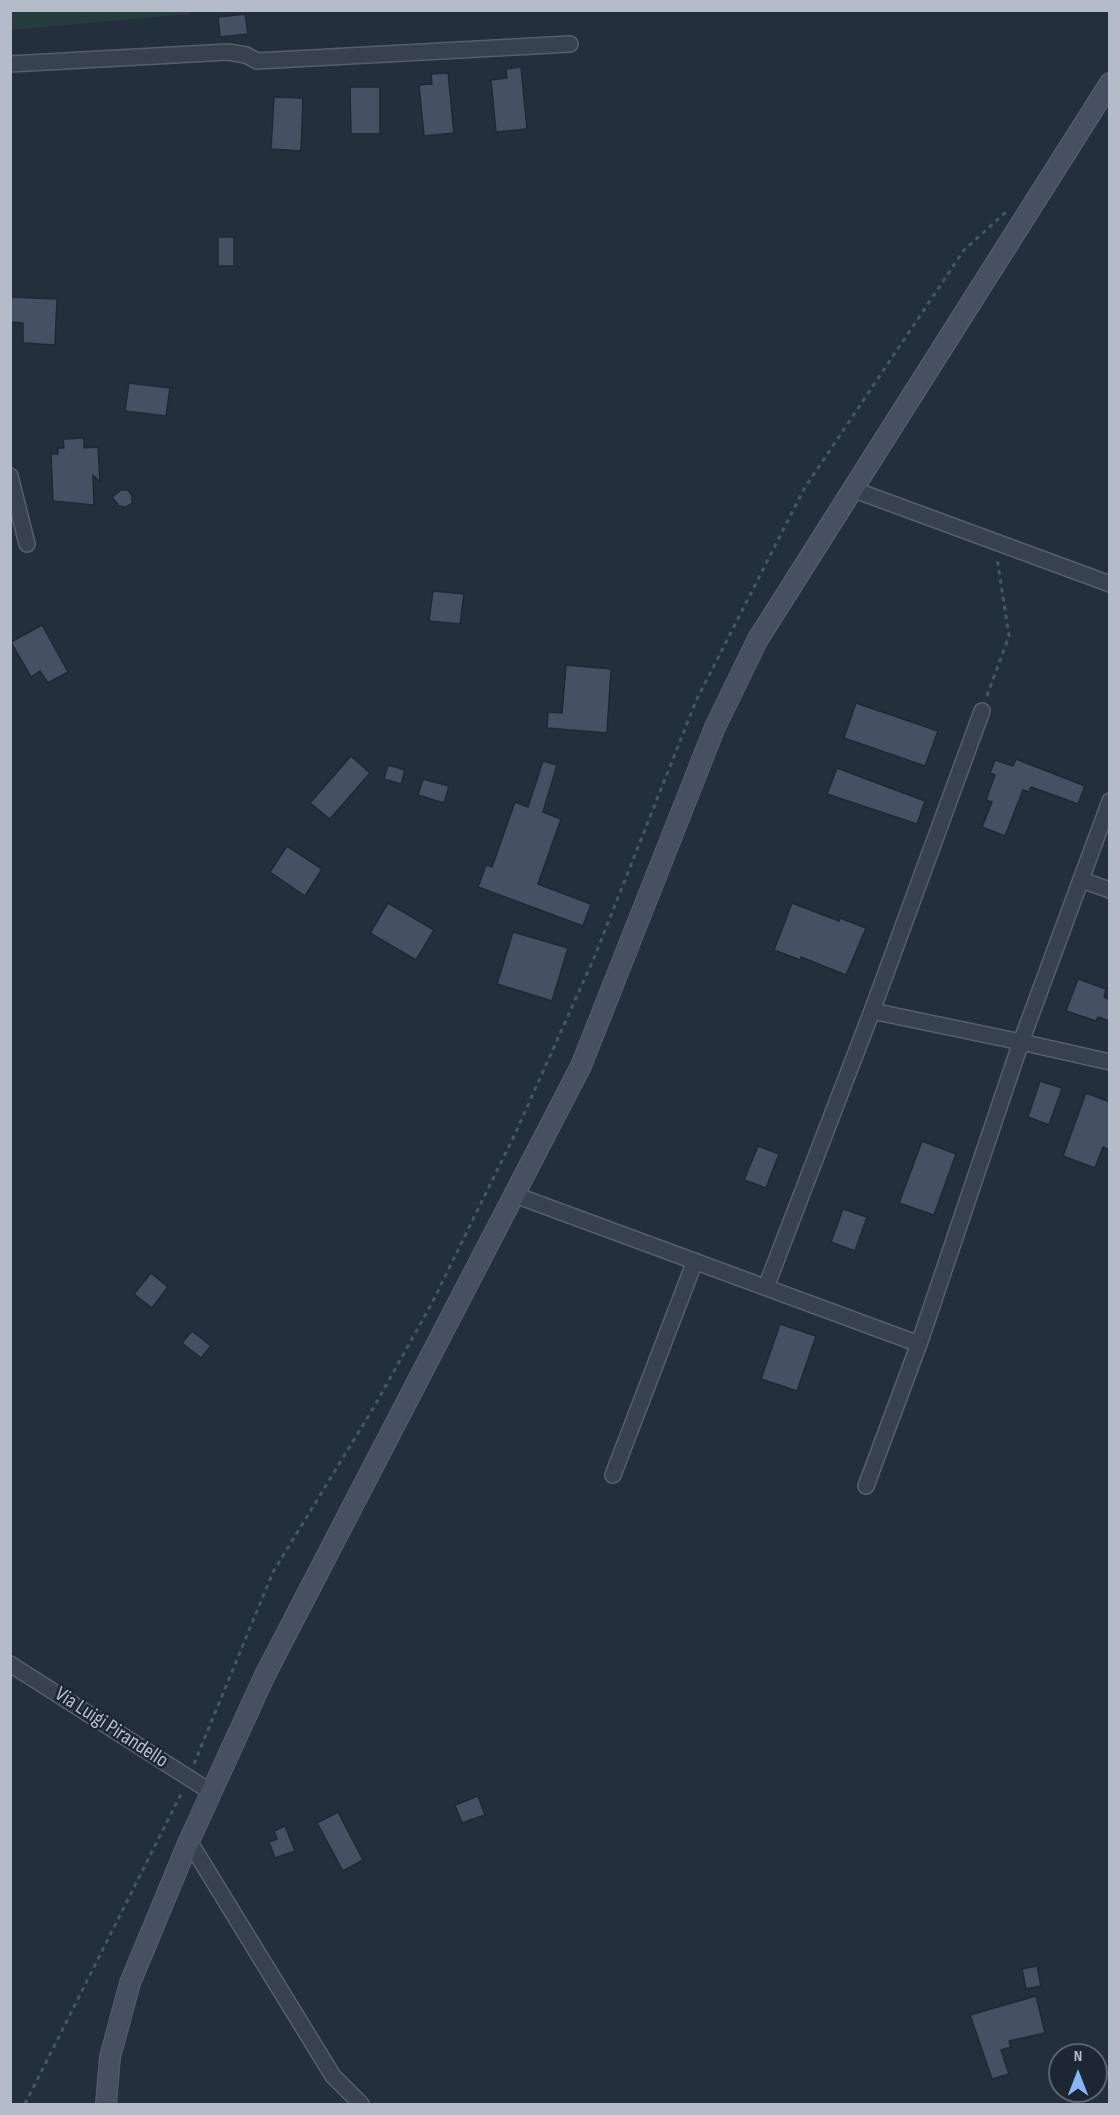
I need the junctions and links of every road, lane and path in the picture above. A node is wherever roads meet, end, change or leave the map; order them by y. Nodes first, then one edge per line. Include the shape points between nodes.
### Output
1 (570, 44) dead end
2 (10, 64) edge
3 (1110, 83) edge
4 (1014, 205) dead end
5 (10, 476) edge
6 (852, 489) junction
7 (995, 541) junction
8 (27, 544) dead end
9 (1110, 584) edge
10 (981, 711) joint
11 (1110, 801) edge
12 (1081, 880) junction
13 (1110, 890) edge
14 (872, 1011) junction
15 (1021, 1042) junction
16 (1110, 1062) edge
17 (514, 1194) junction
18 (695, 1261) junction
19 (766, 1287) junction
20 (920, 1344) junction
21 (613, 1475) dead end
22 (866, 1486) dead end
23 (10, 1664) edge
24 (189, 1778) junction
25 (211, 1792) junction
26 (189, 1841) junction
27 (26, 2104) edge
28 (106, 2104) edge
29 (361, 2104) edge

1 - 2 street via 257,61 228,52
3 - 6 main road
4 - 24 path via 964,250 804,489 696,701 594,958 514,1134 432,1304 273,1572
5 - 8 street
6 - 7 street
6 - 17 main road via 758,639 715,727 581,1066
7 - 9 street
7 - 10 path via 1009,636
10 - 14 street
11 - 12 street
12 - 13 street
12 - 15 street
14 - 15 street
14 - 19 street
15 - 16 street
15 - 20 street
17 - 18 street
17 - 25 main road via 265,1676
18 - 19 street
18 - 21 street
19 - 20 street
20 - 22 street
23 - 24 street, Via Luigi Pirandello
24 - 25 street, Via Luigi Pirandello
24 - 27 path
25 - 26 main road
26 - 28 main road via 130,1983 110,2057
26 - 29 street via 333,2076

